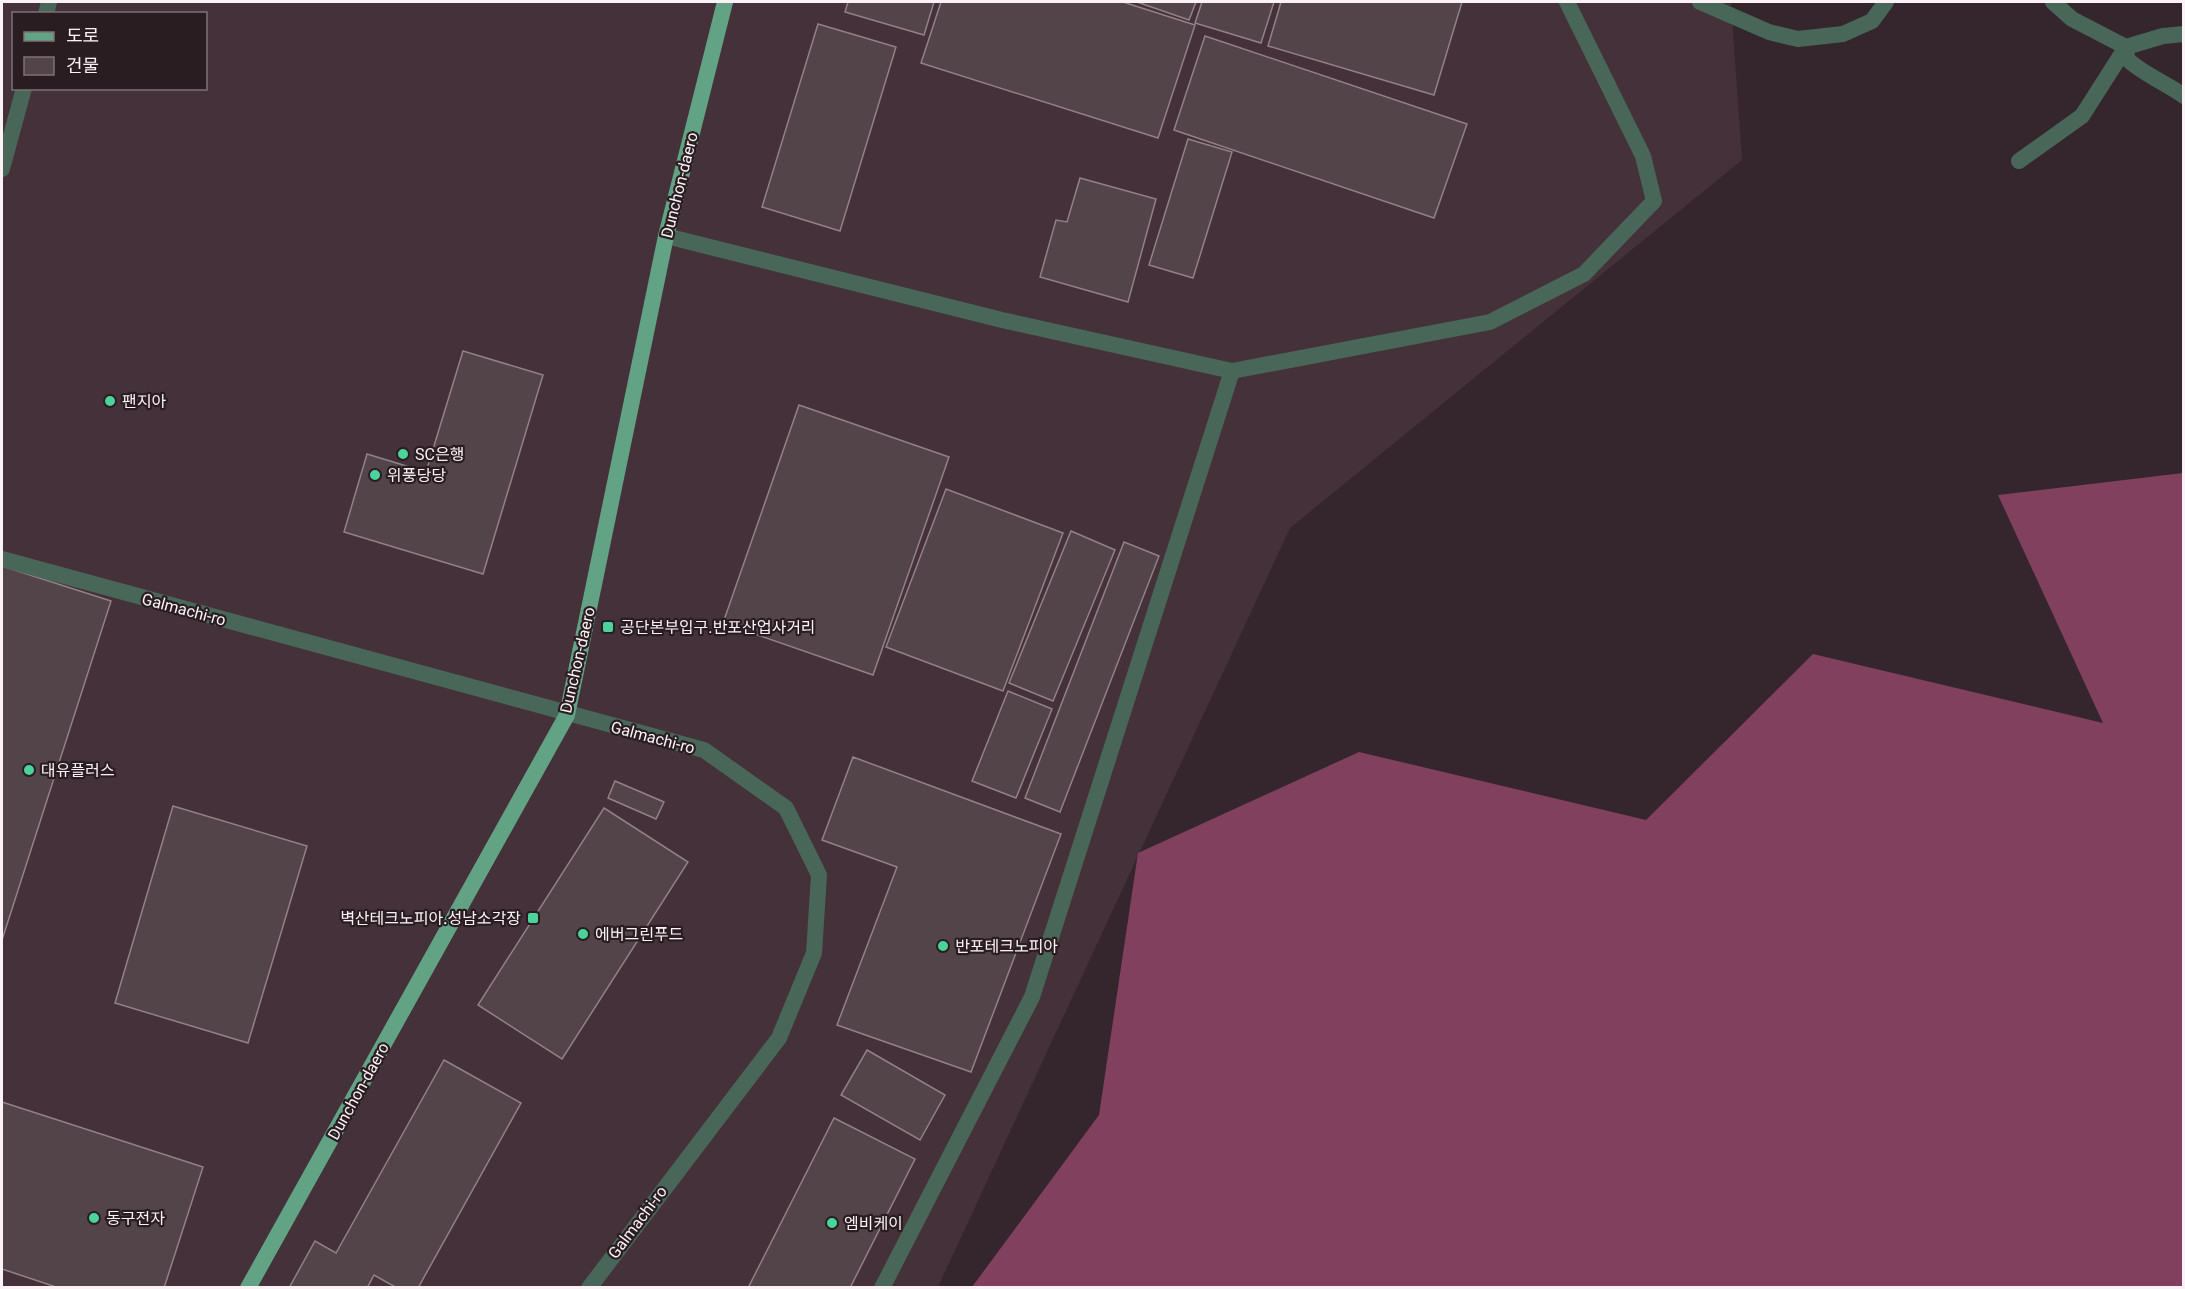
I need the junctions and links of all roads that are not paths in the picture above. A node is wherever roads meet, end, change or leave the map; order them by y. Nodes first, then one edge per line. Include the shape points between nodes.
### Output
1 (725, 2) edge
2 (1567, 2) edge
3 (1700, 2) edge
4 (1886, 2) edge
5 (2053, 2) edge
6 (2184, 34) edge
7 (2126, 47) junction
8 (23, 90) edge
9 (2184, 96) edge
10 (2019, 161) dead end
11 (2, 169) edge
12 (666, 236) junction
13 (1232, 371) junction
14 (2, 559) edge
15 (567, 715) junction
16 (248, 1287) edge
17 (589, 1287) edge
18 (882, 1287) edge

1 - 12 main road, Dunchon-daero
2 - 13 street via 1643,156 1654,201 1584,274 1490,321
3 - 4 street via 1769,32 1797,39 1844,34 1872,21
5 - 7 street via 2072,20
6 - 7 street
7 - 9 street via 2127,59 2141,73
7 - 10 street via 2082,116
8 - 11 street
12 - 13 street via 1002,320
12 - 15 main road, Dunchon-daero
13 - 18 street via 1032,997
14 - 15 street, Galmachi-ro
15 - 16 main road, Dunchon-daero
15 - 17 street, Galmachi-ro via 704,750 786,807 819,875 814,952 779,1038

